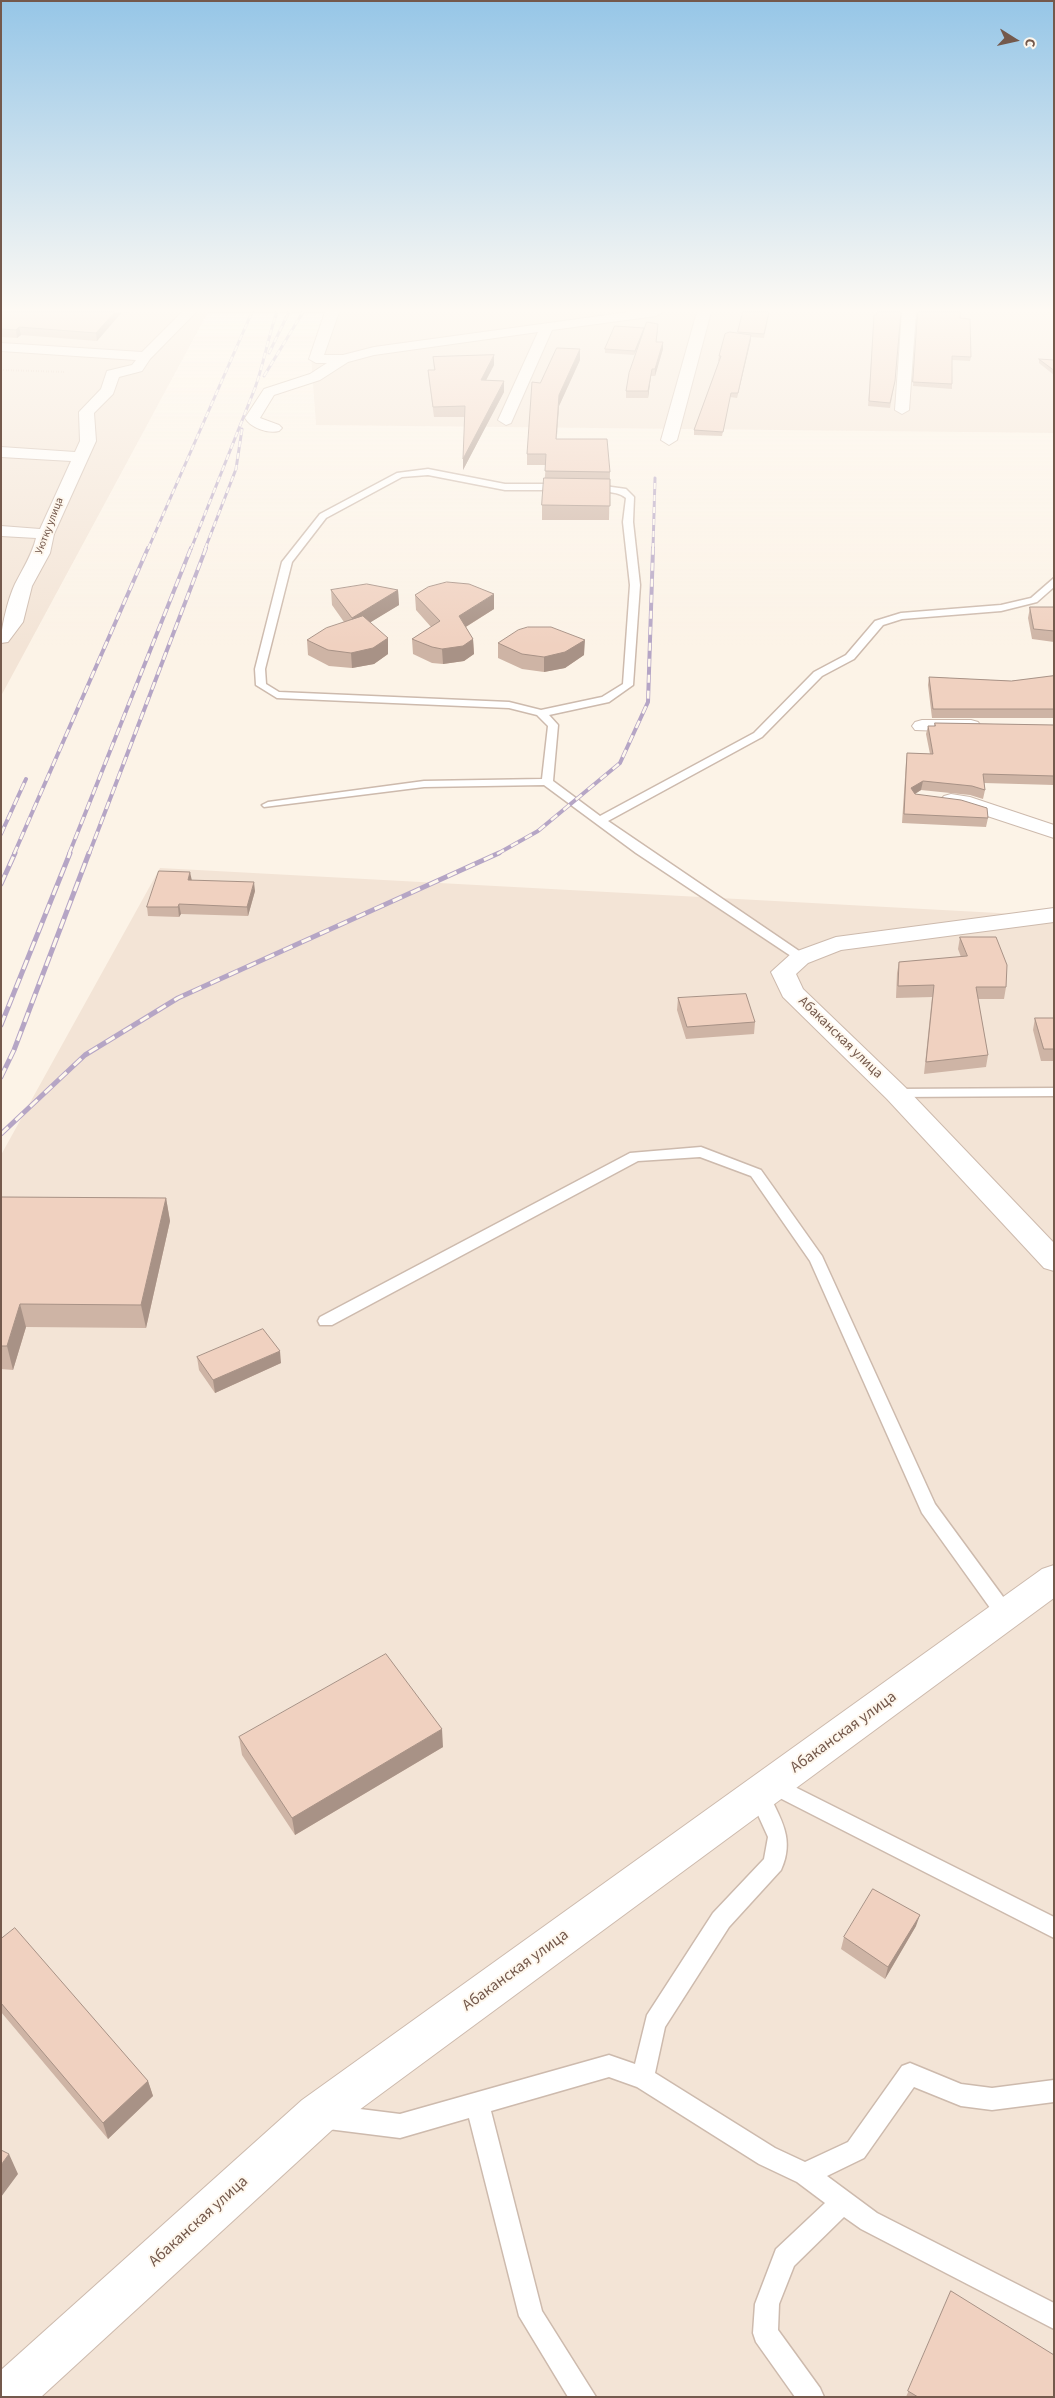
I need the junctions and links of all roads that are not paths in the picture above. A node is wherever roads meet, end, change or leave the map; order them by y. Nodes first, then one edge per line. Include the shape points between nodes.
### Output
1 (87, 424) edge
2 (261, 424) edge
3 (673, 424) edge
4 (274, 428) dead end
5 (669, 440) dead end
6 (1, 452) edge
7 (80, 457) junction
8 (1, 531) edge
9 (46, 534) junction
10 (1054, 581) edge
11 (7, 622) edge
12 (1, 638) edge
13 (541, 713) junction
14 (922, 726) dead end
15 (988, 726) edge
16 (547, 782) junction
17 (930, 798) edge
18 (268, 805) dead end
19 (601, 820) junction
20 (1054, 832) edge
21 (1054, 915) edge
22 (800, 958) junction
23 (1054, 1092) edge
24 (896, 1093) junction
25 (1054, 1261) edge
26 (326, 1321) dead end
27 (1054, 1579) edge
28 (1006, 1614) junction
29 (766, 1790) junction
30 (1054, 1928) edge
31 (643, 2078) junction
32 (1054, 2091) edge
33 (477, 2103) junction
34 (317, 2115) junction
35 (805, 2174) junction
36 (843, 2202) junction
37 (1054, 2317) edge
38 (6, 2397) edge
39 (583, 2397) edge
40 (810, 2397) edge

1 - 7 street, Уютку улица via 88,441
2 - 4 street
3 - 5 street
6 - 7 street
7 - 9 street, Уютку улица
8 - 9 street
9 - 11 street, Уютку улица via 41,553
10 - 19 lane via 1034,600 1001,608 901,616 878,623 850,658 818,674 758,735
11 - 12 street, Уютку улица
13 - 13 lane via 509,705 277,694 261,685 260,669 287,562 323,516 400,474 428,472 505,487 598,486 623,491 630,497 628,522 635,585 628,685 605,700
13 - 16 lane via 553,725
14 - 15 street
16 - 18 lane via 424,784
16 - 19 lane
17 - 20 street via 963,801
19 - 22 lane
21 - 22 street, Абаканская улица via 836,944
22 - 24 street, Абаканская улица via 783,972 792,992
23 - 24 lane
24 - 25 street, Абаканская улица
26 - 28 lane via 635,1156 701,1152 756,1173 817,1260 928,1508
27 - 28 street, Абаканская улица
28 - 29 street, Абаканская улица
29 - 30 lane
29 - 31 lane via 778,1837 774,1863 721,1920 656,2023
29 - 34 street, Абаканская улица
31 - 33 lane via 609,2066
31 - 35 lane via 767,2156
32 - 35 lane via 992,2099 960,2095 910,2074 856,2150
33 - 34 lane via 400,2126
33 - 39 lane via 531,2316
34 - 38 street, Абаканская улица
35 - 36 lane
36 - 37 lane via 868,2221
36 - 40 lane via 785,2258 767,2304 765,2333

